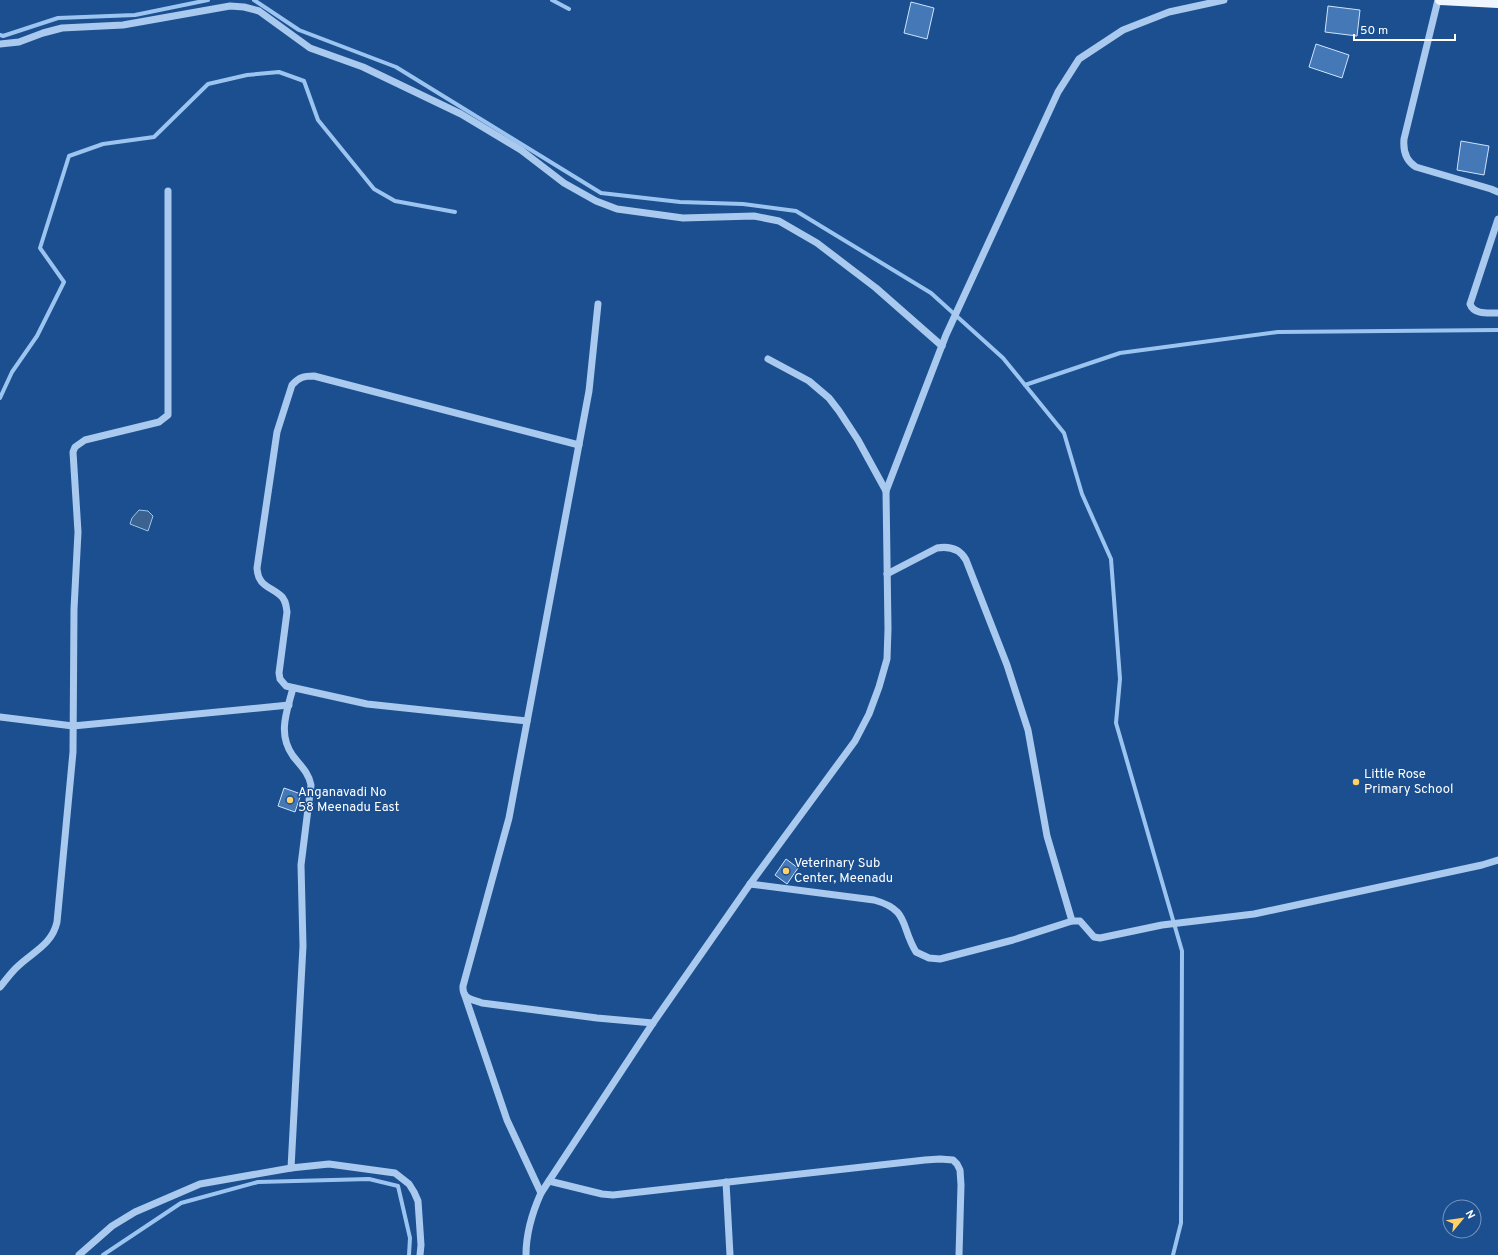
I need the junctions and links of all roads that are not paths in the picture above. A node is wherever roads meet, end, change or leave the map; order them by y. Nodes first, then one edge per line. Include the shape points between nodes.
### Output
1 (1224, 0) edge
2 (1439, 0) edge
3 (1498, 3) edge
4 (0, 44) edge
5 (168, 191) dead end
6 (1498, 192) edge
7 (1498, 219) edge
8 (598, 304) dead end
9 (1498, 313) edge
10 (942, 346) junction
11 (768, 360) dead end
12 (579, 445) junction
13 (886, 491) junction
14 (887, 574) junction
15 (293, 688) junction
16 (289, 705) junction
17 (0, 717) edge
18 (527, 721) junction
19 (74, 726) junction
20 (1498, 860) edge
21 (750, 884) junction
22 (1072, 922) junction
23 (0, 987) edge
24 (465, 996) junction
25 (653, 1023) junction
26 (291, 1168) junction
27 (549, 1181) junction
28 (726, 1182) junction
29 (541, 1193) junction
30 (79, 1255) edge
31 (420, 1255) edge
32 (526, 1255) edge
33 (730, 1255) edge
34 (959, 1255) edge

1 - 10 street via 1169,12 1123,30 1079,59 1058,92
2 - 3 main road
2 - 6 street via 1404,139 1404,149 1409,161 1416,166
4 - 10 street via 19,42 62,28 123,25 230,6 258,11 310,48 363,67 461,114 521,150 564,183 596,201 617,209 683,218 754,216 779,221 817,243 858,274
5 - 19 street via 168,415 159,422 85,440 75,447 73,452 78,532 74,609
7 - 9 street via 1470,304 1476,312
8 - 12 street via 589,391
10 - 13 street
11 - 13 street via 809,381 829,398 858,440
12 - 15 street via 314,376 297,379 292,385 277,432 257,568 262,583 280,595 286,603 280,679 286,686
12 - 18 street
13 - 14 street
14 - 21 street via 886,659 879,688 868,714 855,741
14 - 22 street via 937,548 958,551 966,560 1007,665 1028,730 1047,836
15 - 16 street
15 - 18 street via 368,704
16 - 19 street
16 - 26 street via 284,729 286,742 289,751 310,779 311,785 301,865 303,946
17 - 19 street
18 - 24 street via 509,818 463,986 462,992
19 - 23 street via 73,760 55,930 51,938 15,968
20 - 22 street via 1254,914 1162,925 1100,938 1094,937 1080,921
21 - 22 street via 874,900 890,905 902,916 916,952 937,960
21 - 25 street
24 - 25 street via 482,1003
24 - 29 street via 507,1120
25 - 27 street
26 - 30 street via 200,1184 179,1192 135,1212 112,1226
26 - 31 street via 329,1164 395,1173 403,1178 418,1201
27 - 28 street via 613,1195
27 - 29 street
28 - 33 street
28 - 34 street via 925,1160 953,1160 960,1170 961,1185
29 - 32 street via 528,1232

